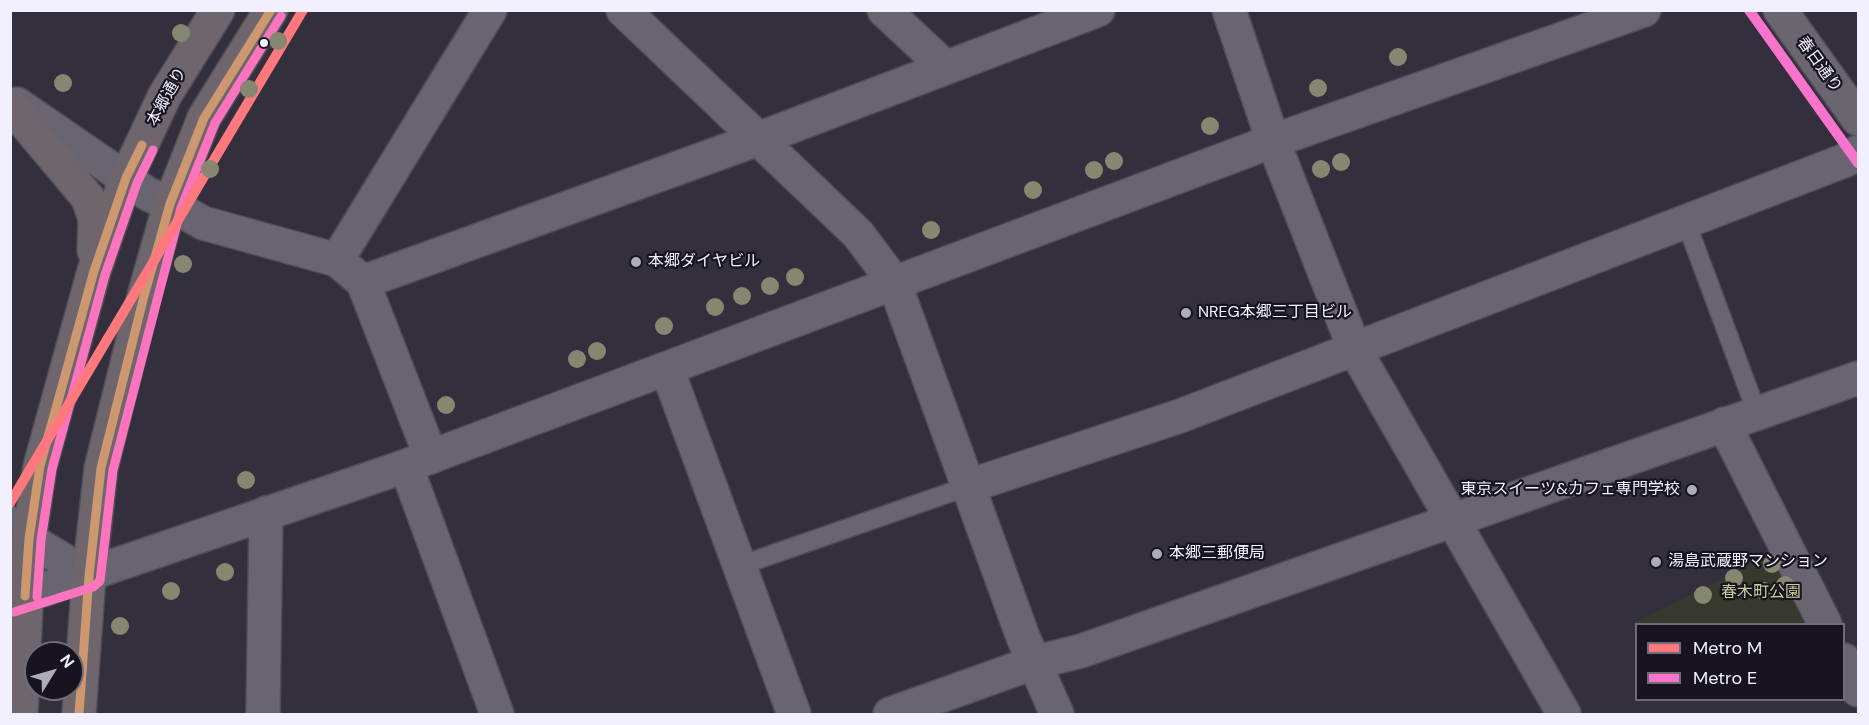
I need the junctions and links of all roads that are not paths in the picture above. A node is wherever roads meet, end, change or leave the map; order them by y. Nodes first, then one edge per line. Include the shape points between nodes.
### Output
1 (218, 10) edge
2 (271, 10) edge
3 (490, 10) edge
4 (624, 10) edge
5 (884, 10) edge
6 (1098, 10) edge
7 (1229, 10) edge
8 (1644, 10) edge
9 (1780, 10) edge
10 (945, 67) junction
11 (10, 100) edge
12 (10, 105) edge
13 (1858, 119) edge
14 (758, 139) junction
15 (1273, 141) junction
16 (1858, 152) edge
17 (126, 178) junction
18 (170, 204) junction
19 (1686, 222) junction
20 (337, 260) junction
21 (94, 271) junction
22 (363, 282) junction
23 (894, 282) junction
24 (1355, 350) junction
25 (667, 369) junction
26 (1858, 378) edge
27 (1757, 413) junction
28 (1724, 424) junction
29 (419, 462) junction
30 (969, 486) junction
31 (266, 513) junction
32 (1452, 519) junction
33 (20, 531) edge
34 (739, 566) junction
35 (89, 576) junction
36 (18, 598) edge
37 (1824, 623) edge
38 (1845, 662) edge
39 (1033, 663) junction
40 (1858, 690) edge
41 (21, 714) edge
42 (79, 714) edge
43 (263, 714) edge
44 (497, 714) edge
45 (794, 714) edge
46 (890, 714) edge
47 (1057, 714) edge
48 (1564, 714) edge

1 - 17 highway, 本郷通り via 165,95
2 - 18 highway via 204,118
3 - 20 street
4 - 14 street
5 - 10 street
6 - 10 street
7 - 15 street
8 - 15 street
9 - 13 main road, 春日通り
10 - 14 street
11 - 17 street
12 - 21 highway via 88,198 95,219
14 - 22 street
14 - 23 street via 858,234
15 - 23 street
15 - 24 street
16 - 19 street
17 - 18 street
17 - 21 highway, 本郷通り
18 - 20 street via 203,223
18 - 35 highway via 101,468
19 - 24 street
19 - 27 lane
20 - 22 street
21 - 33 highway, 本郷通り
22 - 29 street
23 - 25 street
23 - 30 street
24 - 30 street via 1180,416
24 - 32 street
25 - 29 street
25 - 34 street
26 - 27 street
27 - 28 street
28 - 32 street
28 - 37 street
29 - 31 street
29 - 44 street
30 - 34 lane
30 - 39 street
31 - 35 street
31 - 43 street
32 - 39 street via 1057,659
32 - 48 street
33 - 35 street
33 - 36 highway, 本郷通り
34 - 45 street
35 - 36 street
35 - 42 highway
36 - 41 highway, 本郷通り
38 - 40 street
39 - 46 street
39 - 47 street

